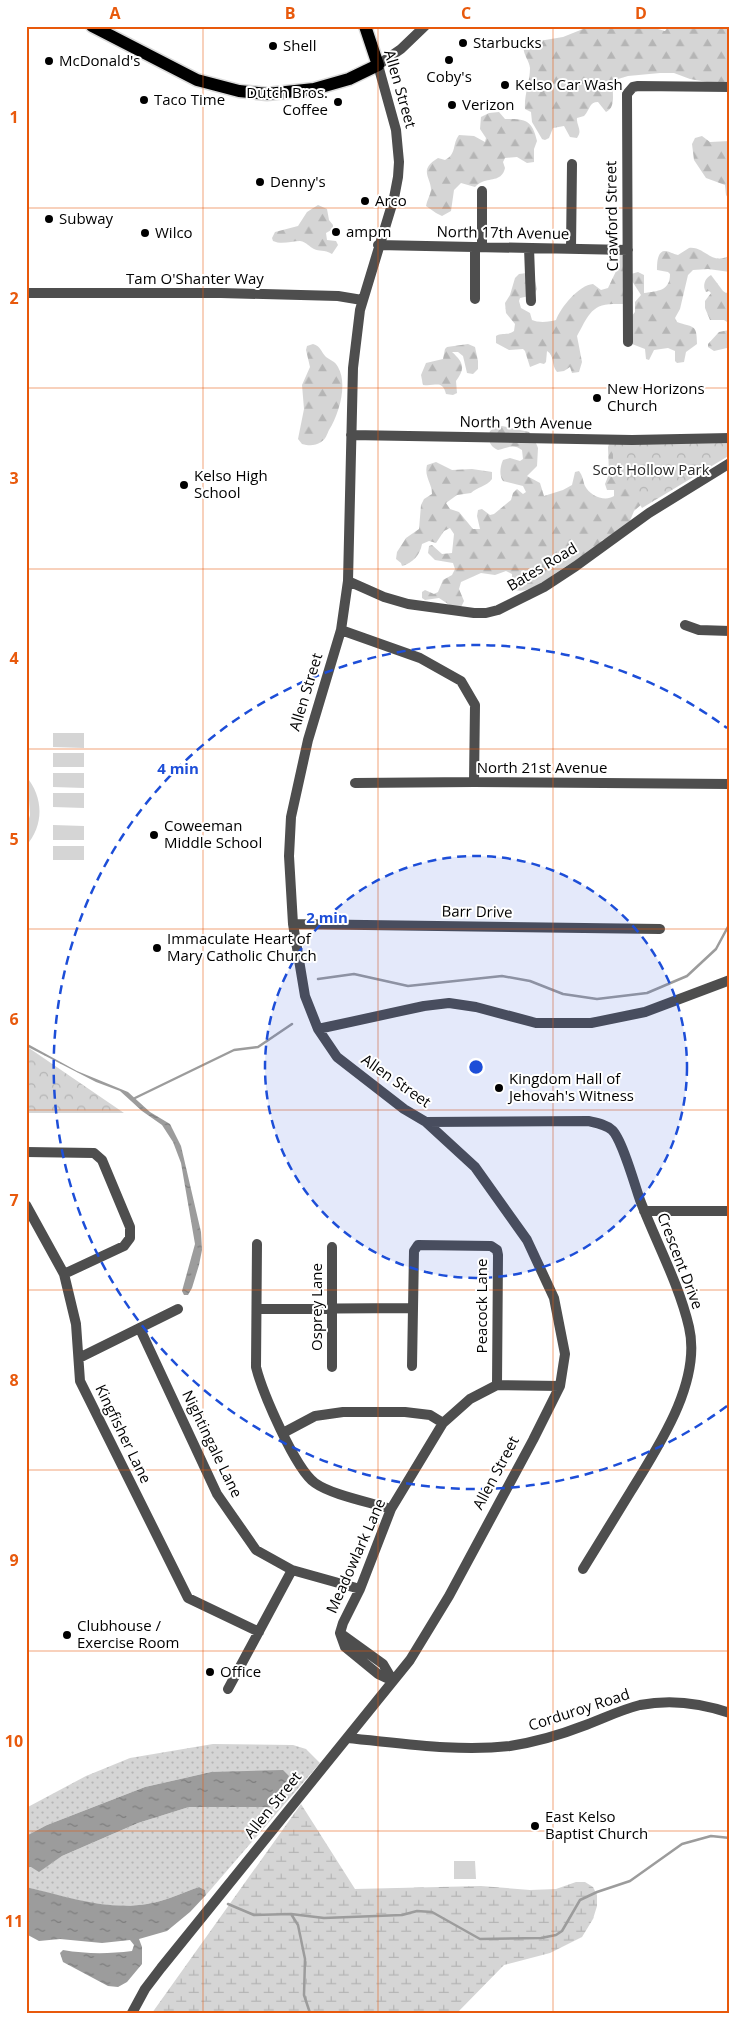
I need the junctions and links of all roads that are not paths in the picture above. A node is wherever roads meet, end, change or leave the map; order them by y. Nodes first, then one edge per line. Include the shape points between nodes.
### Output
1 (92, 26) edge
2 (364, 26) edge
3 (425, 26) edge
4 (378, 65) junction
5 (730, 87) edge
6 (572, 164) dead end
7 (482, 191) dead end
8 (378, 245) junction
9 (479, 247) junction
10 (529, 248) junction
11 (571, 249) junction
12 (628, 250) junction
13 (26, 293) edge
14 (475, 299) dead end
15 (362, 300) junction
16 (531, 301) dead end
17 (628, 342) dead end
18 (351, 435) junction
19 (730, 438) edge
20 (730, 463) edge
21 (348, 581) junction
22 (685, 625) dead end
23 (341, 630) junction
24 (730, 631) edge
25 (474, 782) junction
26 (355, 783) dead end
27 (730, 784) edge
28 (294, 924) junction
29 (660, 929) dead end
30 (730, 980) edge
31 (318, 1029) junction
32 (426, 1122) junction
33 (26, 1152) edge
34 (26, 1205) edge
35 (730, 1210) edge
36 (644, 1211) junction
37 (257, 1244) dead end
38 (332, 1247) dead end
39 (64, 1274) junction
40 (331, 1307) junction
41 (412, 1308) junction
42 (178, 1309) dead end
43 (258, 1309) junction
44 (140, 1328) junction
45 (79, 1358) junction
46 (412, 1366) dead end
47 (332, 1367) dead end
48 (497, 1385) junction
49 (560, 1386) junction
50 (444, 1423) junction
51 (283, 1433) junction
52 (391, 1509) junction
53 (583, 1569) dead end
54 (292, 1570) junction
55 (360, 1589) junction
56 (259, 1632) junction
57 (393, 1681) junction
58 (228, 1689) dead end
59 (730, 1713) edge
60 (347, 1738) junction
61 (132, 2013) edge

1 - 4 main road via 197,80 239,91 267,94 314,89 349,79
2 - 4 main road, Allen Street
3 - 4 street
4 - 8 street, Allen Street via 396,130 399,162 394,198
5 - 12 street, Crawford Street via 638,86 629,90 626,99
6 - 11 street
7 - 9 street
8 - 9 street, North 17th Avenue
8 - 15 street, Allen Street
9 - 10 street, North 17th Avenue
9 - 14 street
10 - 11 street, North 17th Avenue
10 - 16 street
11 - 12 street, North 17th Avenue
12 - 17 street, Crawford Street
13 - 15 street, Tam O'Shanter Way via 221,293 338,296
15 - 18 street, Allen Street via 352,368
18 - 19 street, North 19th Avenue via 632,440
18 - 21 street, Allen Street
20 - 21 street, Bates Road via 649,513 552,582 498,610 474,613 408,604 384,598
21 - 23 street, Allen Street
22 - 24 street via 699,630
23 - 25 street via 420,658 461,681 475,705
23 - 28 street, Allen Street via 308,740 291,817 289,856
25 - 26 street, North 21st Avenue
25 - 27 street, North 21st Avenue
28 - 29 street, Barr Drive
28 - 31 street, Allen Street via 305,996
30 - 31 street via 645,1012 590,1023 536,1023 449,1003
31 - 32 street, Allen Street via 337,1057
32 - 36 street, Crescent Drive via 588,1121 603,1124 614,1131
32 - 49 street, Allen Street via 475,1167 527,1240 554,1298 565,1354
33 - 39 street via 94,1153 102,1160 130,1227 130,1238 124,1246
34 - 39 street, Kingfisher Lane
35 - 36 street
36 - 53 street, Crescent Drive via 690,1328 688,1373 679,1407 660,1445
37 - 43 street
38 - 40 street, Osprey Lane
39 - 45 street, Kingfisher Lane via 76,1324
40 - 41 street
40 - 43 street
40 - 47 street, Osprey Lane
41 - 46 street, Peacock Lane
41 - 48 street, Peacock Lane via 414,1252 418,1245 491,1246 496,1250
42 - 44 street
43 - 51 street via 256,1367 260,1384
44 - 45 street
44 - 54 street, Nightingale Lane via 217,1494 256,1550
45 - 56 street, Kingfisher Lane via 80,1380 188,1598
48 - 49 street, Meadowlark Lane
48 - 50 street, Meadowlark Lane via 470,1399
49 - 57 street, Allen Street via 449,1596 410,1660
50 - 51 street via 430,1415 405,1412 343,1412 315,1416
50 - 52 street, Meadowlark Lane
51 - 52 street via 304,1473 314,1482 326,1489
52 - 55 street, Meadowlark Lane
54 - 55 street, Nightingale Lane
54 - 56 street
55 - 57 street, Meadowlark Lane via 340,1632 383,1664
56 - 58 street
57 - 60 street, Allen Street
59 - 60 street, Corduroy Road via 684,1703 640,1705 532,1742 490,1747 434,1746
60 - 61 street, Allen Street via 161,1968

